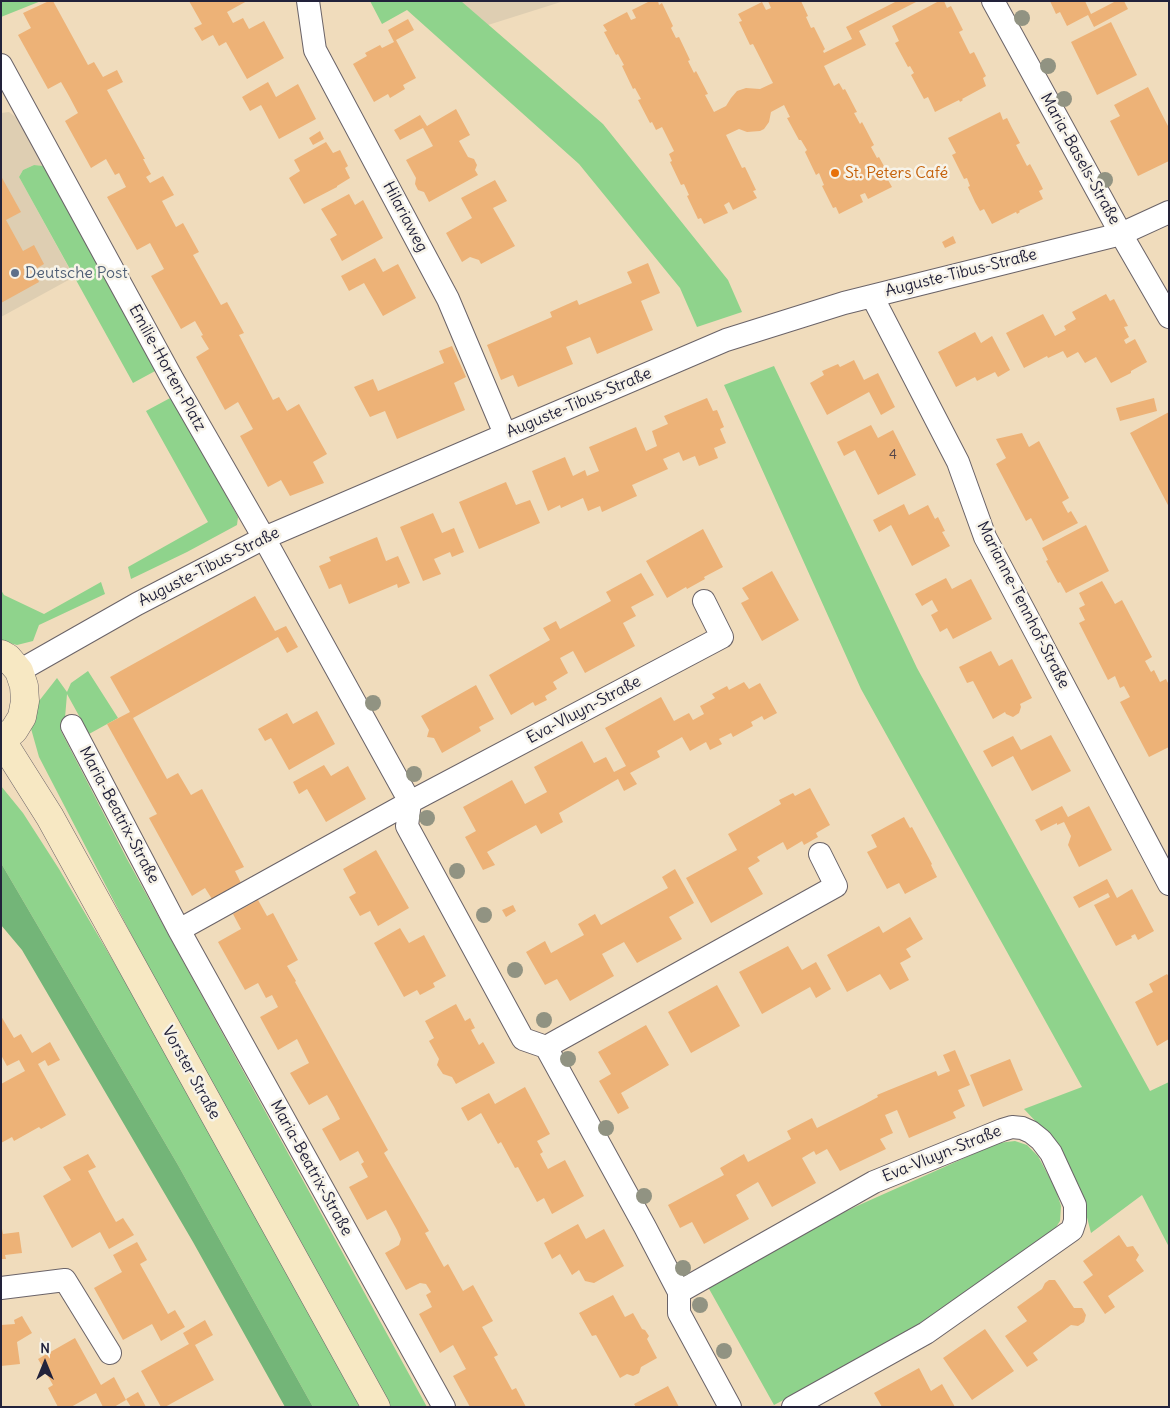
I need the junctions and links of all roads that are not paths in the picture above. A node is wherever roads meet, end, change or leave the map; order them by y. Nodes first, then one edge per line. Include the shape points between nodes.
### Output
1 (308, 1) edge
2 (993, 1) edge
3 (1, 65) edge
4 (1169, 212) edge
5 (1121, 234) junction
6 (872, 296) junction
7 (1169, 317) edge
8 (505, 434) junction
9 (264, 538) junction
10 (704, 601) dead end
11 (10, 662) edge
12 (72, 726) dead end
13 (1, 741) edge
14 (410, 802) junction
15 (820, 854) dead end
16 (1169, 884) edge
17 (179, 930) junction
18 (546, 1047) junction
19 (1, 1288) edge
20 (680, 1292) junction
21 (110, 1353) dead end
22 (376, 1407) edge
23 (444, 1407) edge
24 (730, 1407) edge
25 (793, 1407) edge

1 - 8 street, Hilariaweg via 316,50 448,298
2 - 5 street, Maria-Basels-Straße
3 - 9 street, Emilie-Horten-Platz via 173,380
4 - 5 street, Auguste-Tibus-Straße
5 - 6 street, Auguste-Tibus-Straße
5 - 7 street, Maria-Basels-Straße
6 - 8 street, Auguste-Tibus-Straße via 726,340
6 - 16 street, Marianne-Tennhof-Straße via 958,462 985,537
8 - 9 street, Auguste-Tibus-Straße
9 - 11 street, Auguste-Tibus-Straße via 136,604
9 - 14 street
10 - 14 street, Eva-Vluyn-Straße via 722,637
11 - 13 main road, Vorster Straße via 24,686 25,702 22,717 14,730
12 - 17 street, Maria-Beatrix-Straße
13 - 22 main road, Vorster Straße via 50,817
14 - 17 street
14 - 18 street via 407,826 523,1039
15 - 18 street via 836,886
17 - 23 street, Maria-Beatrix-Straße
18 - 20 street
19 - 21 street via 65,1280
20 - 24 street via 679,1313
20 - 25 street, Eva-Vluyn-Straße via 874,1182 1012,1127 1031,1132 1040,1140 1051,1153 1075,1206 1072,1230 926,1333

